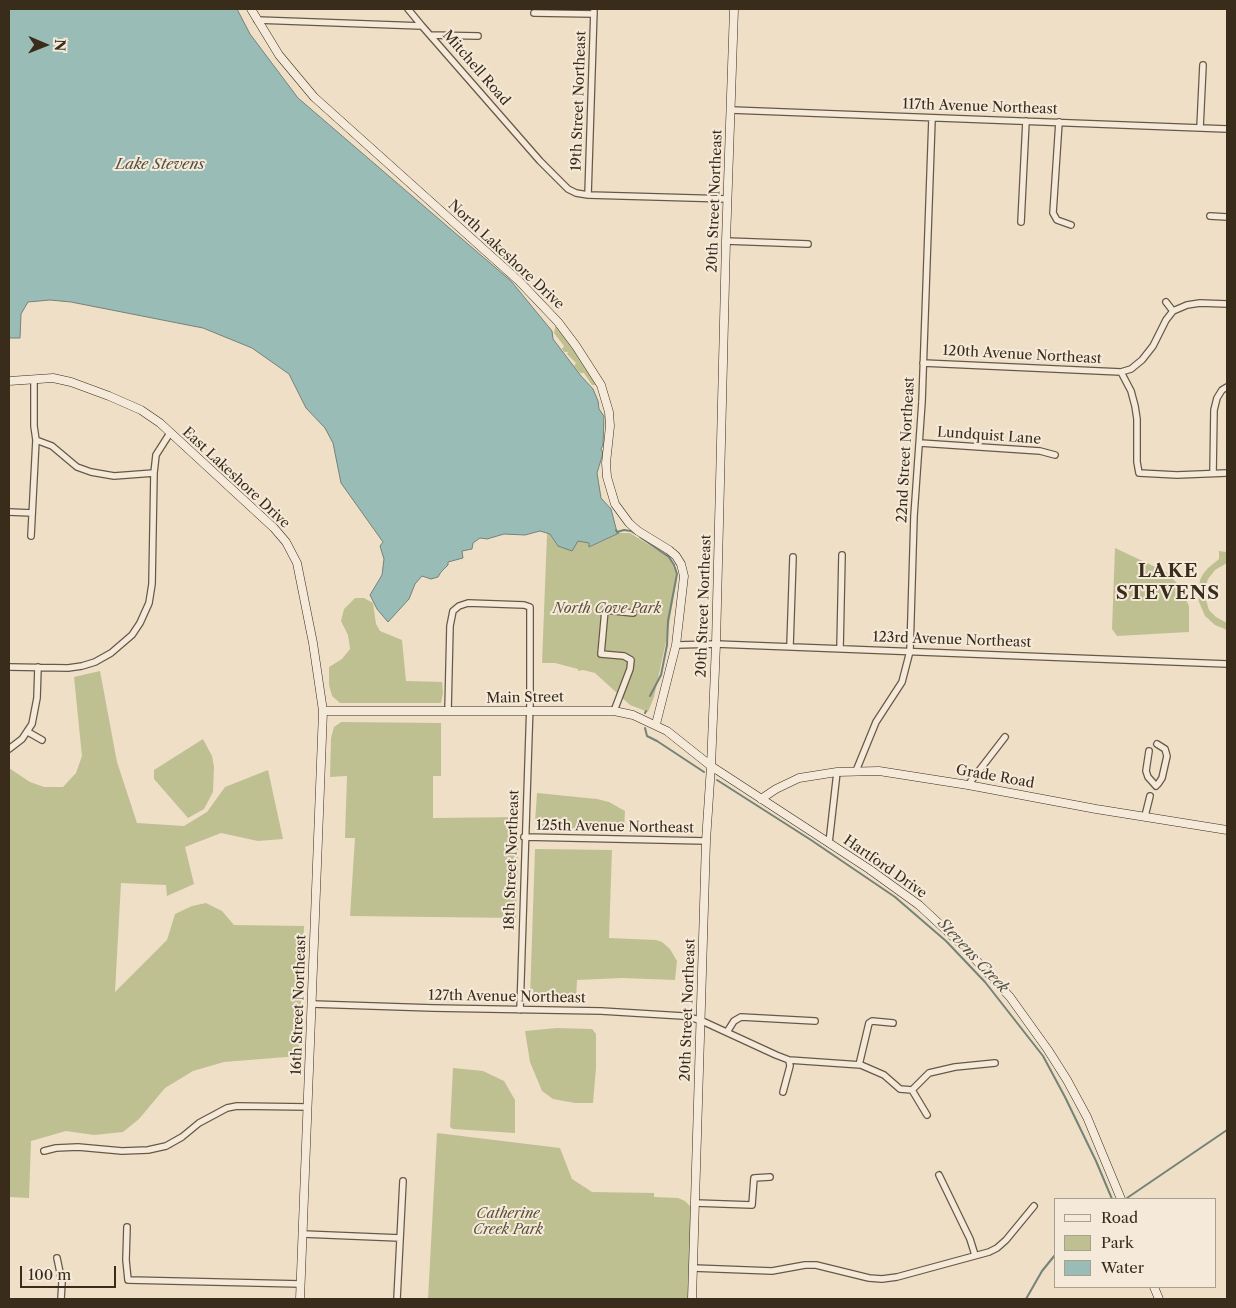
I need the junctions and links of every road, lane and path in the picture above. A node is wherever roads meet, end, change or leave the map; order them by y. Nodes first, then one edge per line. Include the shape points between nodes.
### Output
1 (251, 9) edge
2 (408, 9) edge
3 (734, 9) edge
4 (594, 11) edge
5 (534, 12) dead end
6 (257, 20) junction
7 (422, 26) junction
8 (430, 35) junction
9 (478, 36) dead end
10 (1203, 65) dead end
11 (731, 110) junction
12 (932, 119) junction
13 (1026, 121) junction
14 (1059, 122) junction
15 (1200, 128) junction
16 (1227, 129) edge
17 (588, 195) junction
18 (728, 199) junction
19 (1210, 216) dead end
20 (1227, 217) edge
21 (1021, 222) dead end
22 (1071, 225) dead end
23 (726, 241) junction
24 (808, 244) dead end
25 (1166, 302) dead end
26 (1227, 304) edge
27 (1173, 311) junction
28 (923, 363) junction
29 (1121, 372) junction
30 (34, 379) junction
31 (9, 381) edge
32 (1227, 387) edge
33 (170, 433) junction
34 (36, 440) junction
35 (920, 443) junction
36 (1055, 455) dead end
37 (154, 473) junction
38 (1213, 473) junction
39 (1227, 473) edge
40 (9, 512) edge
41 (32, 512) junction
42 (31, 536) dead end
43 (842, 555) dead end
44 (793, 556) dead end
45 (633, 613) dead end
46 (716, 644) junction
47 (676, 645) junction
48 (790, 646) junction
49 (840, 649) junction
50 (910, 651) junction
51 (1227, 664) edge
52 (9, 667) edge
53 (38, 667) junction
54 (529, 710) junction
55 (323, 711) junction
56 (448, 711) junction
57 (614, 711) junction
58 (656, 724) junction
59 (28, 732) junction
60 (1005, 737) dead end
61 (42, 740) dead end
62 (1157, 744) dead end
63 (9, 749) edge
64 (1149, 751) dead end
65 (711, 768) junction
66 (856, 771) junction
67 (837, 772) junction
68 (968, 785) junction
69 (1150, 796) dead end
70 (762, 799) junction
71 (1145, 816) junction
72 (1227, 830) edge
73 (524, 837) junction
74 (706, 841) junction
75 (829, 843) junction
76 (312, 1004) junction
77 (520, 1010) junction
78 (700, 1020) junction
79 (814, 1021) dead end
80 (893, 1023) dead end
81 (727, 1032) junction
82 (789, 1060) junction
83 (995, 1063) dead end
84 (859, 1065) junction
85 (912, 1090) junction
86 (783, 1092) dead end
87 (308, 1107) junction
88 (927, 1115) dead end
89 (44, 1151) dead end
90 (939, 1175) dead end
91 (770, 1177) dead end
92 (403, 1181) dead end
93 (1121, 1198) edge
94 (695, 1203) junction
95 (1034, 1206) dead end
96 (127, 1227) dead end
97 (303, 1234) junction
98 (400, 1238) junction
99 (975, 1255) junction
100 (57, 1258) dead end
101 (693, 1268) junction
102 (301, 1284) junction
103 (60, 1299) edge
104 (300, 1299) edge
105 (397, 1299) edge
106 (692, 1299) edge

1 - 6 main road, North Lakeshore Drive
2 - 7 street
3 - 11 main road, 20th Street Northeast
4 - 5 street
4 - 17 street, 19th Street Northeast
6 - 7 street, Mitchell Road
6 - 47 main road, North Lakeshore Drive via 279,55 314,98 511,275 558,322 576,346 606,397 610,426 607,477 615,504 629,523 669,550 681,564 684,576
7 - 8 street, Mitchell Road
8 - 9 street
8 - 17 street, Mitchell Road via 540,161 568,189
10 - 15 street
11 - 12 street, 117th Avenue Northeast
11 - 18 main road, 20th Street Northeast
12 - 13 street, 117th Avenue Northeast
12 - 28 street, 22nd Street Northeast
13 - 14 street, 117th Avenue Northeast
13 - 21 street
14 - 15 street, 117th Avenue Northeast
14 - 22 street via 1053,214 1057,220
15 - 16 street, 117th Avenue Northeast
17 - 18 street, Mitchell Road
18 - 23 main road, 20th Street Northeast
19 - 20 street
23 - 24 street
23 - 46 main road, 20th Street Northeast
25 - 27 street
26 - 27 street via 1200,303
27 - 29 street via 1142,360
28 - 29 street, 120th Avenue Northeast
28 - 35 street, 22nd Street Northeast
29 - 38 street via 1131,391 1138,419 1138,473
30 - 31 main road, East Lakeshore Drive
30 - 33 main road, East Lakeshore Drive via 53,378 71,382 109,396 141,410
30 - 34 street
32 - 38 street via 1222,390 1214,410
33 - 37 street via 156,455
33 - 55 main road, East Lakeshore Drive via 274,528 298,563
34 - 37 street via 52,446 77,467 90,472 114,476
34 - 41 street
35 - 36 street, Lundquist Lane via 1040,451
35 - 50 street, 22nd Street Northeast
37 - 53 street via 152,584 149,604 140,623 132,635 95,662 68,668
38 - 39 street
40 - 41 street
41 - 42 street
43 - 49 street
44 - 48 street
45 - 57 street via 605,610 601,654 624,656 631,660
46 - 47 street, 123rd Avenue Northeast
46 - 48 street, 123rd Avenue Northeast
46 - 65 main road, 20th Street Northeast
47 - 58 main road, North Lakeshore Drive
48 - 49 street, 123rd Avenue Northeast
49 - 50 street, 123rd Avenue Northeast
50 - 51 street, 123rd Avenue Northeast
50 - 66 street, 22nd Street Northeast via 902,682 876,722
52 - 53 street
53 - 59 street via 37,698
54 - 56 main road, Main Street
54 - 56 street, 18th Street Northeast via 530,607 468,603 453,611 450,626
54 - 57 main road, Main Street
54 - 73 street, 18th Street Northeast
55 - 56 main road, Main Street
55 - 76 main road, 16th Street Northeast
57 - 58 main road, Main Street
58 - 65 main road, Main Street
59 - 61 street
59 - 63 street
60 - 68 street
62 - 64 street via 1165,749 1166,756 1162,778 1157,785 1146,771
65 - 70 main road, Hartford Drive
65 - 74 main road, 20th Street Northeast
66 - 67 main road, Grade Road
66 - 68 main road, Grade Road via 896,773
67 - 70 main road, Grade Road via 798,778
67 - 75 street
68 - 71 main road, Grade Road
69 - 71 street
70 - 75 main road, Hartford Drive
71 - 72 main road, Grade Road
73 - 74 street, 125th Avenue Northeast
73 - 77 street, 18th Street Northeast
74 - 78 main road, 20th Street Northeast
75 - 93 main road, Hartford Drive via 939,922 1010,997 1067,1080 1101,1148
76 - 77 street, 127th Avenue Northeast
76 - 87 main road, 16th Street Northeast
77 - 78 street, 127th Avenue Northeast via 655,1014
78 - 81 street, 127th Avenue Northeast
78 - 94 main road, 20th Street Northeast
79 - 81 street via 741,1017
80 - 84 street via 869,1023
81 - 82 street, 127th Avenue Northeast
82 - 84 street, 127th Avenue Northeast
82 - 86 street
83 - 85 street via 930,1073
84 - 85 street, 127th Avenue Northeast via 884,1075 900,1089
85 - 88 street
87 - 89 street via 226,1108 166,1146 148,1150 78,1147
87 - 97 main road, 16th Street Northeast
90 - 99 street
91 - 94 street via 754,1178 752,1205
92 - 98 street
94 - 101 main road, 20th Street Northeast
95 - 99 street via 1006,1240 988,1252
96 - 102 street via 128,1280
97 - 98 street
97 - 102 main road, 16th Street Northeast
98 - 105 street
99 - 101 street via 882,1279 816,1265 772,1272
100 - 103 street via 62,1282
101 - 106 main road, 20th Street Northeast
102 - 104 main road, 16th Street Northeast

